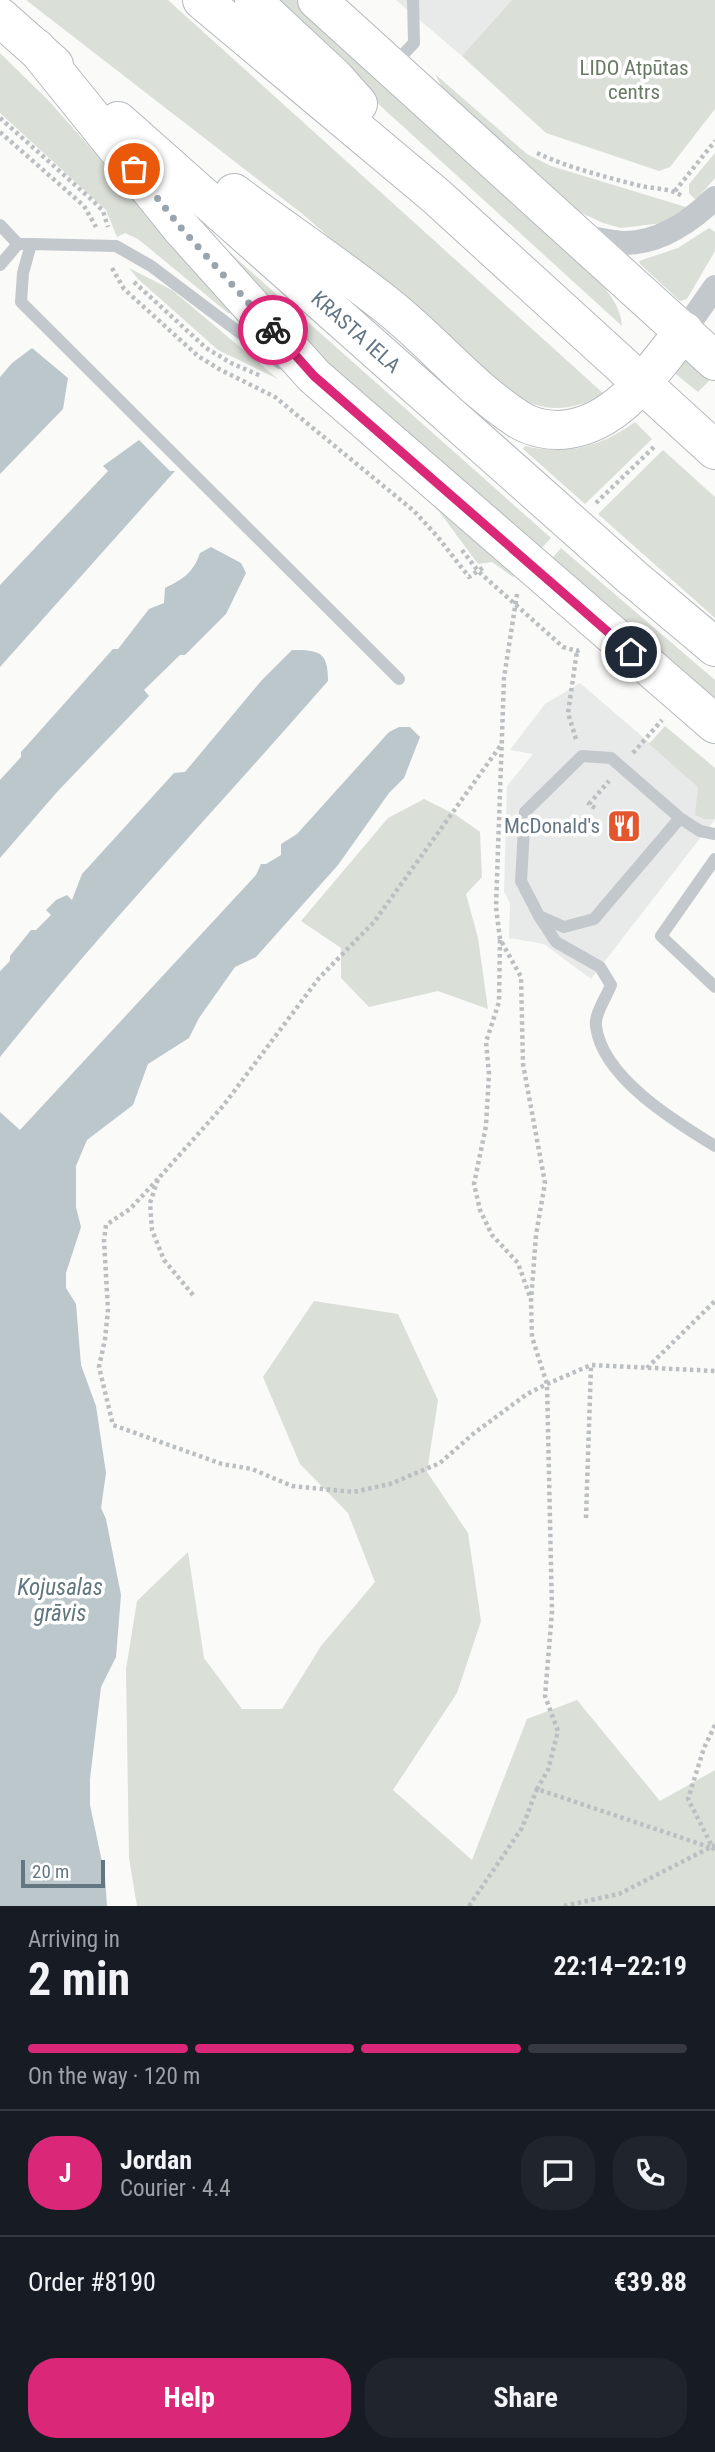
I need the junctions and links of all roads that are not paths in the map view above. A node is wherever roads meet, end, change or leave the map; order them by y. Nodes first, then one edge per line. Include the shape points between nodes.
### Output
1 (202, 0) edge
2 (254, 0) edge
3 (317, 0) edge
4 (412, 0) edge
5 (0, 17) edge
6 (36, 48) junction
7 (390, 68) junction
8 (436, 196) junction
9 (715, 198) edge
10 (0, 225) edge
11 (577, 235) junction
12 (24, 244) junction
13 (0, 265) edge
14 (715, 287) edge
15 (684, 331) junction
16 (715, 361) edge
17 (642, 382) junction
18 (715, 450) edge
19 (404, 455) junction
20 (715, 647) edge
21 (399, 679) dead end
22 (715, 724) edge
23 (680, 818) junction
24 (715, 834) edge
25 (715, 859) edge
26 (539, 916) junction
27 (715, 987) edge
28 (715, 1146) edge

1 - 8 highway
2 - 8 highway via 337,79
3 - 7 highway
4 - 7 lane via 414,43
5 - 6 highway, KRASTA IELA
6 - 17 highway via 390,307 520,421 541,429 587,425 607,416
6 - 19 highway via 182,229 305,366
6 - 20 highway, KRASTA IELA
7 - 11 highway
8 - 17 highway
9 - 11 street via 666,235 624,243
10 - 12 lane
11 - 15 highway
12 - 13 lane
12 - 19 lane via 116,246 150,266
12 - 21 lane via 20,302
14 - 15 street
15 - 16 highway
15 - 17 highway
17 - 18 highway
19 - 22 highway
23 - 24 lane via 700,831
23 - 26 lane via 594,919 564,927
23 - 26 lane via 611,758 582,756 525,813 521,881
25 - 27 lane via 661,936
26 - 28 lane via 556,942 600,967 611,985 595,1023 604,1055 656,1110

